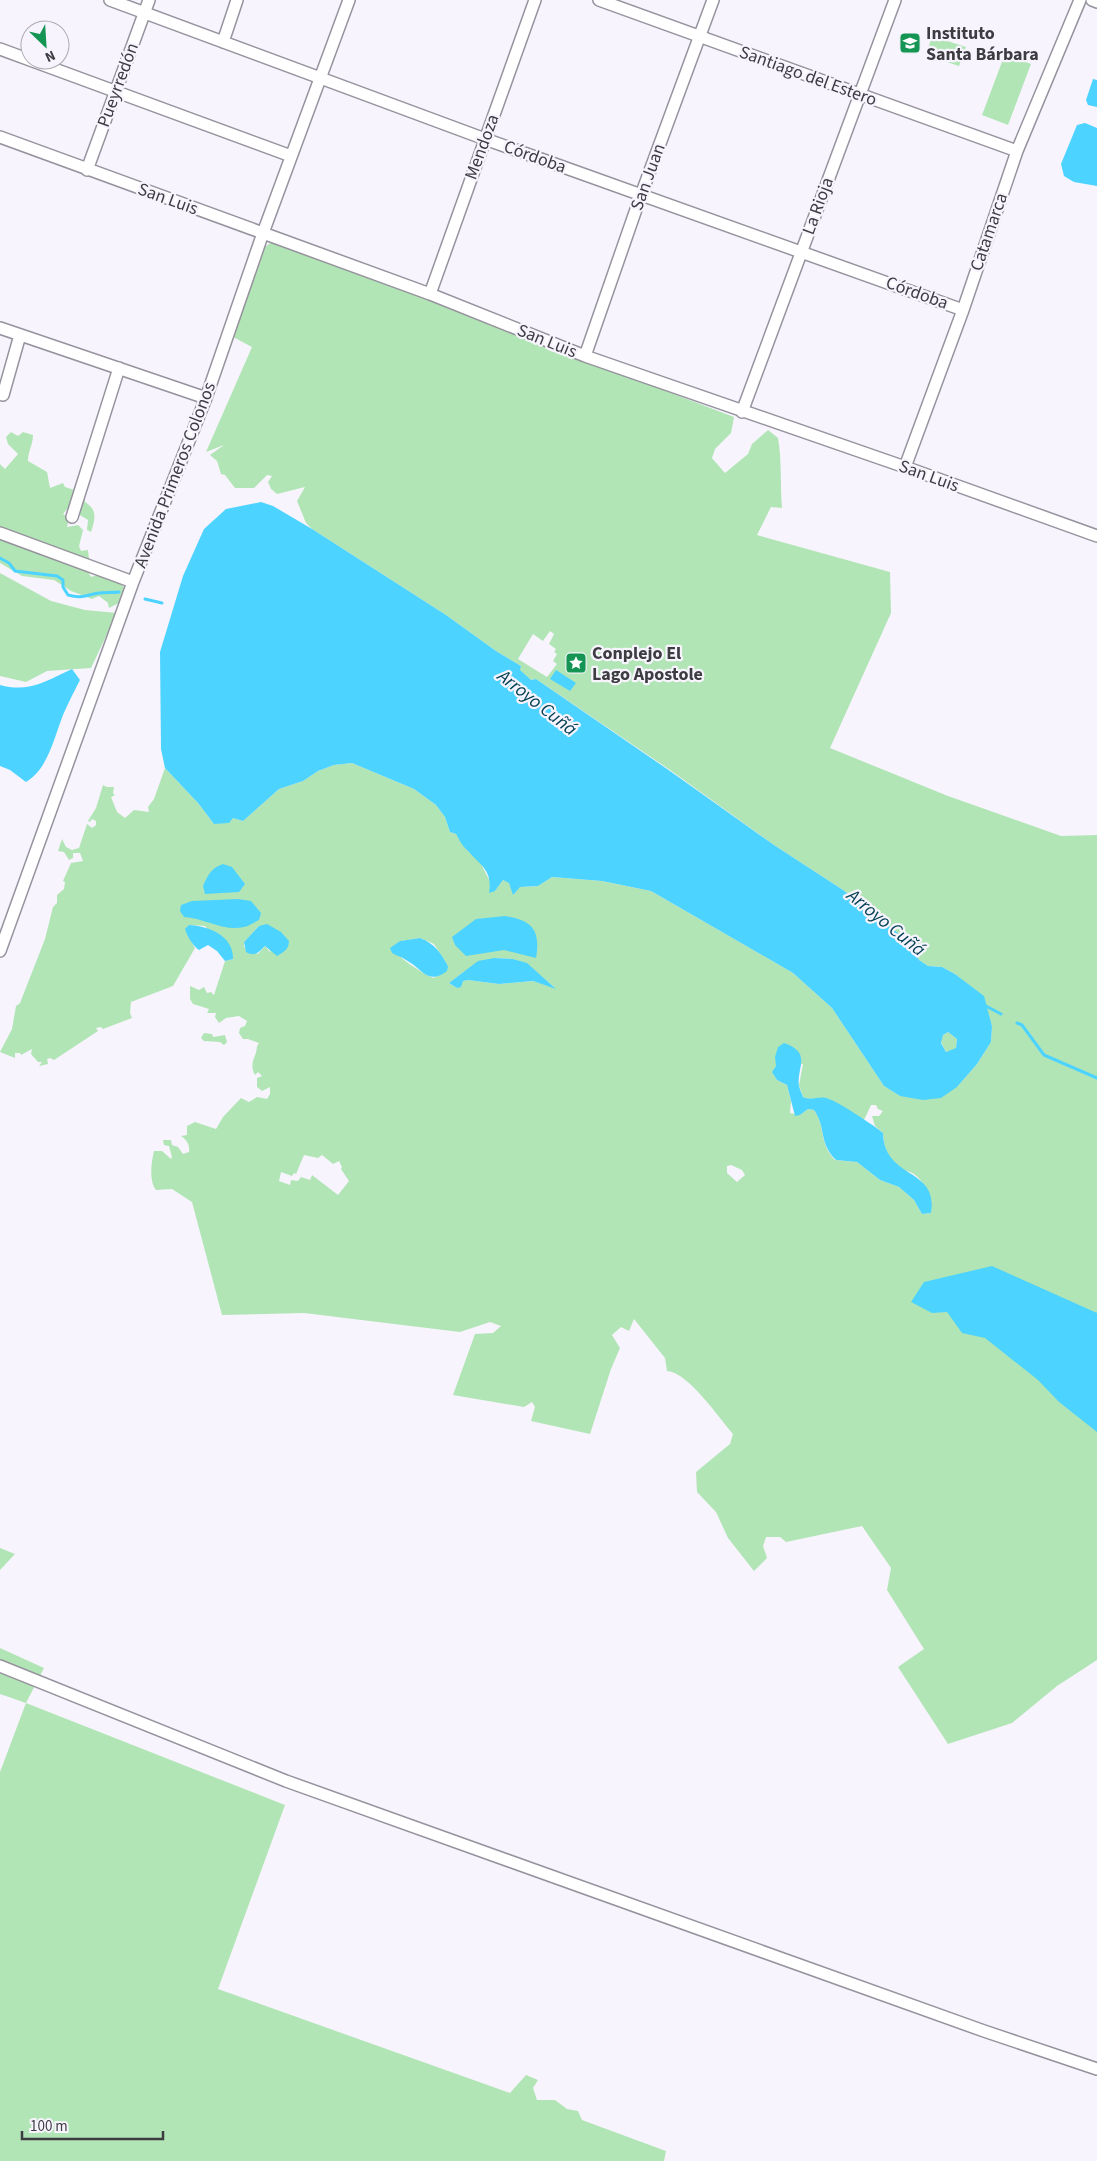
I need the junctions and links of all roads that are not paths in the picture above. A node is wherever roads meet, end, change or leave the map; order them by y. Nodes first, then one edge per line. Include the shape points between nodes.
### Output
1 (110, 0) edge
2 (149, 0) edge
3 (237, 0) edge
4 (349, 0) edge
5 (535, 0) edge
6 (599, 0) edge
7 (713, 0) edge
8 (895, 0) edge
9 (1080, 0) edge
10 (1092, 0) edge
11 (1097, 2) edge
12 (145, 13) junction
13 (699, 37) junction
14 (223, 42) junction
15 (0, 49) edge
16 (20, 56) edge
17 (58, 70) edge
18 (321, 78) junction
19 (116, 91) junction
20 (858, 95) junction
21 (0, 137) edge
22 (485, 138) junction
23 (1017, 151) junction
24 (291, 156) junction
25 (87, 170) junction
26 (641, 195) junction
27 (263, 233) junction
28 (801, 252) junction
29 (430, 294) junction
30 (963, 310) junction
31 (0, 328) edge
32 (20, 335) junction
33 (585, 356) junction
34 (119, 368) junction
35 (3, 395) dead end
36 (206, 398) junction
37 (742, 412) junction
38 (905, 467) junction
39 (72, 517) dead end
40 (0, 533) edge
41 (1097, 536) edge
42 (133, 582) junction
43 (0, 951) edge
44 (0, 1666) edge
45 (1097, 2069) edge

1 - 12 street, Córdoba
2 - 12 street, Pueyrredón
3 - 14 street
4 - 18 street, Avenida Primeros Colonos
5 - 22 street, Mendoza
6 - 13 street, Santiago del Estero
7 - 13 street, San Juan
8 - 20 street, La Rioja
9 - 23 street, Catamarca
10 - 11 street
12 - 14 street, Córdoba
12 - 19 street, Pueyrredón
13 - 20 street, Santiago del Estero
13 - 26 street, San Juan
14 - 18 street, Córdoba
15 - 16 street
17 - 19 street
18 - 22 street, Córdoba
18 - 24 street, Avenida Primeros Colonos
19 - 24 street
19 - 25 street, Pueyrredón
20 - 23 street, Santiago del Estero
20 - 28 street, La Rioja
21 - 25 street, San Luis
22 - 26 street, Córdoba
22 - 29 street, Mendoza
23 - 30 street, Catamarca
24 - 27 street, Avenida Primeros Colonos
25 - 27 street, San Luis
26 - 28 street, Córdoba
26 - 33 street, San Juan
27 - 29 street, San Luis
27 - 36 street, Avenida Primeros Colonos
28 - 30 street, Córdoba
28 - 37 street, La Rioja
29 - 33 street, San Luis
30 - 38 street, Catamarca
31 - 32 street
32 - 34 street
32 - 35 street
33 - 37 street, San Luis
34 - 36 street
34 - 39 street
36 - 42 street, Avenida Primeros Colonos
37 - 38 street, San Luis
38 - 41 street, San Luis
40 - 42 street
42 - 43 street, Avenida Primeros Colonos
44 - 45 street via 286,1781

